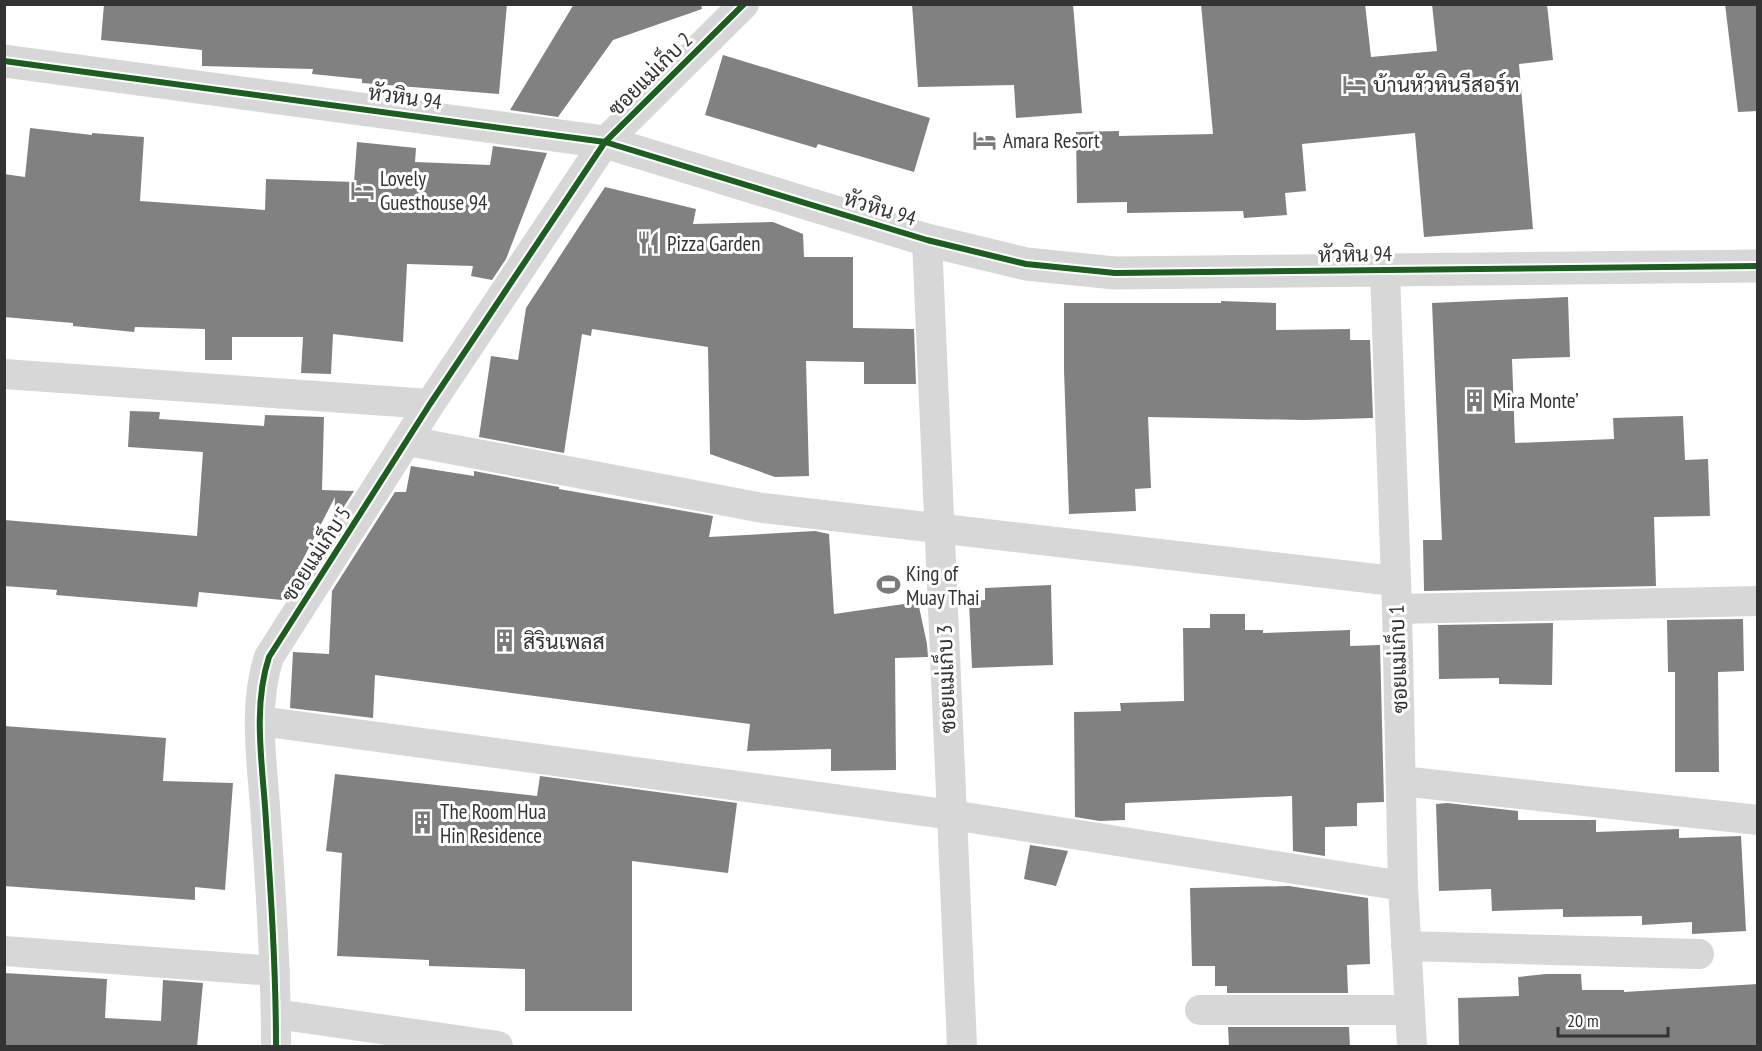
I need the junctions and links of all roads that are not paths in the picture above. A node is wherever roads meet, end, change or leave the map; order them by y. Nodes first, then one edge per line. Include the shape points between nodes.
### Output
1 (744, 4) edge
2 (4, 61) edge
3 (605, 142) junction
4 (927, 240) junction
5 (1758, 266) edge
6 (1385, 271) junction
7 (4, 374) edge
8 (430, 404) junction
9 (408, 441) junction
10 (940, 528) junction
11 (1395, 595) junction
12 (1758, 601) edge
13 (260, 721) junction
14 (1401, 781) junction
15 (952, 815) junction
16 (1758, 820) edge
17 (1403, 886) junction
18 (1406, 946) junction
19 (4, 951) edge
20 (1699, 954) dead end
21 (275, 971) junction
22 (1200, 1010) dead end
23 (1409, 1010) junction
24 (276, 1014) junction
25 (276, 1047) edge
26 (498, 1047) edge
27 (962, 1047) edge
28 (1412, 1047) edge

1 - 3 street, ซอยแม่เก็บ 2
2 - 3 street, หัวหิน 94
3 - 4 street, หัวหิน 94
3 - 8 street, ซอยแม่เก็บ 5
4 - 6 street, หัวหิน 94 via 1026,264 1115,273
4 - 10 street, ซอยแม่เก็บ 3
5 - 6 street, หัวหิน 94
6 - 11 street, ซอยแม่เก็บ 1
7 - 8 street
8 - 9 street, ซอยแม่เก็บ 5
9 - 10 street via 762,508
9 - 13 street, ซอยแม่เก็บ 5 via 270,657 264,675
10 - 11 street
10 - 15 street, ซอยแม่เก็บ 3
11 - 12 street
11 - 14 street, ซอยแม่เก็บ 1
13 - 15 street
13 - 21 street, ซอยแม่เก็บ 5
14 - 16 street
14 - 17 street, ซอยแม่เก็บ 1
15 - 17 street
15 - 27 street, ซอยแม่เก็บ 3
17 - 18 street, ซอยแม่เก็บ 1
18 - 20 street
18 - 23 street, ซอยแม่เก็บ 1
19 - 21 street
21 - 24 street, ซอยแม่เก็บ 5
22 - 23 street
23 - 28 street, ซอยแม่เก็บ 1
24 - 25 street, ซอยแม่เก็บ 5
24 - 26 street

